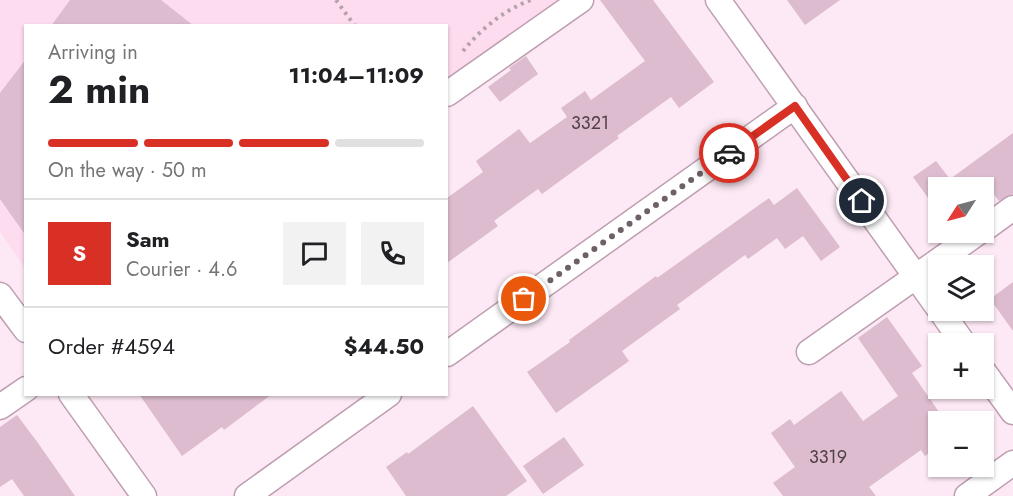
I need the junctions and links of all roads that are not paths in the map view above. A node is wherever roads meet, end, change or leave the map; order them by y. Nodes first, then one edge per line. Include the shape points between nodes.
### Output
1 (581, 0) edge
2 (718, 0) edge
3 (448, 93) edge
4 (795, 106) junction
5 (1013, 208) edge
6 (994, 222) edge
7 (964, 243) edge
8 (916, 277) junction
9 (928, 294) edge
10 (0, 295) edge
11 (24, 327) edge
12 (809, 352) dead end
13 (448, 353) edge
14 (994, 386) edge
15 (24, 390) edge
16 (72, 396) edge
17 (386, 396) edge
18 (0, 407) edge
19 (1013, 412) edge
20 (1013, 463) edge
21 (144, 496) edge
22 (247, 496) edge
23 (967, 496) edge

1 - 3 street
2 - 4 street
4 - 8 street
4 - 13 street
5 - 6 street
7 - 8 street
8 - 9 street
8 - 12 street
10 - 11 street
14 - 19 street
15 - 18 street
16 - 21 street
17 - 22 street
20 - 23 street

